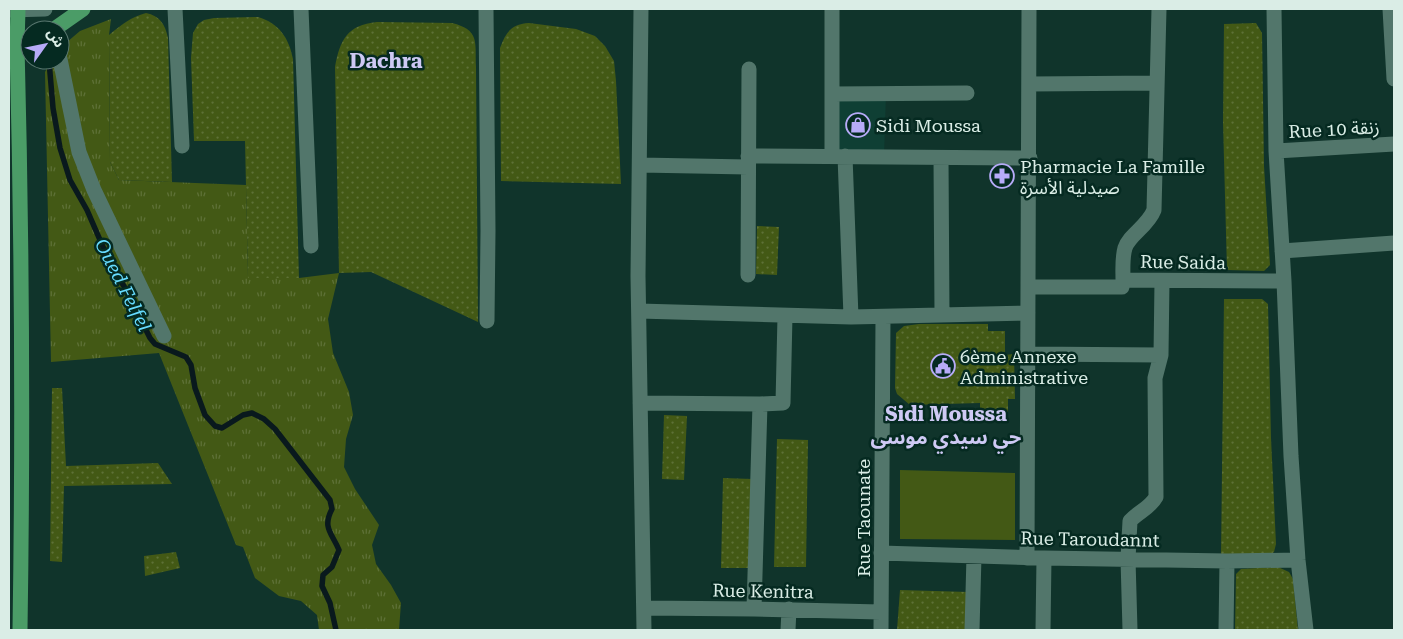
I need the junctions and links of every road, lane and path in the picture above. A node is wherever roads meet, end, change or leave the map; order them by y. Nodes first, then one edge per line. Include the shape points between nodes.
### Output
1 (45, 9) edge
2 (83, 9) edge
3 (176, 9) edge
4 (301, 9) edge
5 (486, 9) edge
6 (641, 9) edge
7 (832, 9) edge
8 (1029, 9) edge
9 (1159, 9) edge
10 (1274, 9) edge
11 (1390, 9) edge
12 (15, 10) edge
13 (67, 20) edge
14 (20, 67) edge
15 (750, 69) dead end
16 (18, 70) junction
17 (62, 70) edge
18 (1394, 79) edge
19 (1157, 83) junction
20 (1030, 84) junction
21 (967, 93) dead end
22 (832, 94) junction
23 (1394, 144) edge
24 (182, 146) dead end
25 (1276, 151) junction
26 (838, 156) junction
27 (941, 158) junction
28 (1030, 158) junction
29 (748, 161) junction
30 (640, 165) junction
31 (1394, 242) edge
32 (311, 246) dead end
33 (1282, 251) junction
34 (748, 275) dead end
35 (1123, 280) junction
36 (1162, 280) junction
37 (1284, 281) junction
38 (1028, 286) junction
39 (639, 311) junction
40 (1028, 313) junction
41 (942, 315) junction
42 (785, 316) junction
43 (851, 317) junction
44 (883, 317) junction
45 (487, 321) dead end
46 (164, 336) dead end
47 (1028, 354) junction
48 (1161, 355) junction
49 (640, 403) junction
50 (760, 404) junction
51 (881, 554) junction
52 (974, 556) junction
53 (1027, 558) junction
54 (1044, 558) junction
55 (1128, 559) junction
56 (1298, 560) junction
57 (1227, 561) junction
58 (644, 608) junction
59 (754, 609) junction
60 (789, 609) junction
61 (881, 612) junction
62 (20, 630) edge
63 (644, 630) edge
64 (788, 630) edge
65 (881, 630) edge
66 (972, 630) edge
67 (1043, 630) edge
68 (1130, 630) edge
69 (1226, 630) edge
70 (1306, 630) edge

1 - 12 street
2 - 13 main road
3 - 24 street
4 - 32 street
5 - 45 street
6 - 30 street
7 - 22 street
8 - 20 street
9 - 19 street
10 - 25 street
11 - 18 street
12 - 16 main road
14 - 16 main road
15 - 29 street
16 - 62 main road
17 - 46 street via 82,159
19 - 20 street
19 - 35 street via 1154,210 1125,247
20 - 28 street
21 - 22 street
22 - 26 street
23 - 25 street, Rue 10 زنقة
25 - 33 street
26 - 27 street
26 - 29 street
26 - 43 street
27 - 28 street
27 - 41 street
28 - 38 street
29 - 30 street
29 - 34 street
30 - 39 street
31 - 33 street
33 - 37 street
35 - 36 street, Rue Saida
35 - 38 street, Rue Saida via 1122,288
36 - 37 street, Rue Saida
36 - 48 street
37 - 56 street
38 - 40 street
39 - 42 street
39 - 49 street
40 - 41 street
40 - 47 street
41 - 44 street
42 - 43 street
42 - 50 street via 783,404
43 - 44 street
44 - 51 street, Rue Taounate
47 - 48 street
47 - 53 street
48 - 55 street via 1154,378 1156,497 1130,521
49 - 50 street
49 - 58 street
50 - 59 street
51 - 52 street, Rue Taroudannt
51 - 61 street, Rue Taounate
52 - 53 street, Rue Taroudannt
52 - 66 street
53 - 54 street, Rue Taroudannt
54 - 55 street, Rue Taroudannt
54 - 67 street
55 - 57 street, Rue Taroudannt
55 - 68 street
56 - 57 street, Rue Taroudannt
56 - 70 street
57 - 69 street
58 - 59 street, Rue Kenitra
58 - 63 street
59 - 60 street, Rue Kenitra
60 - 61 street, Rue Kenitra
60 - 64 street
61 - 65 street, Rue Taounate

